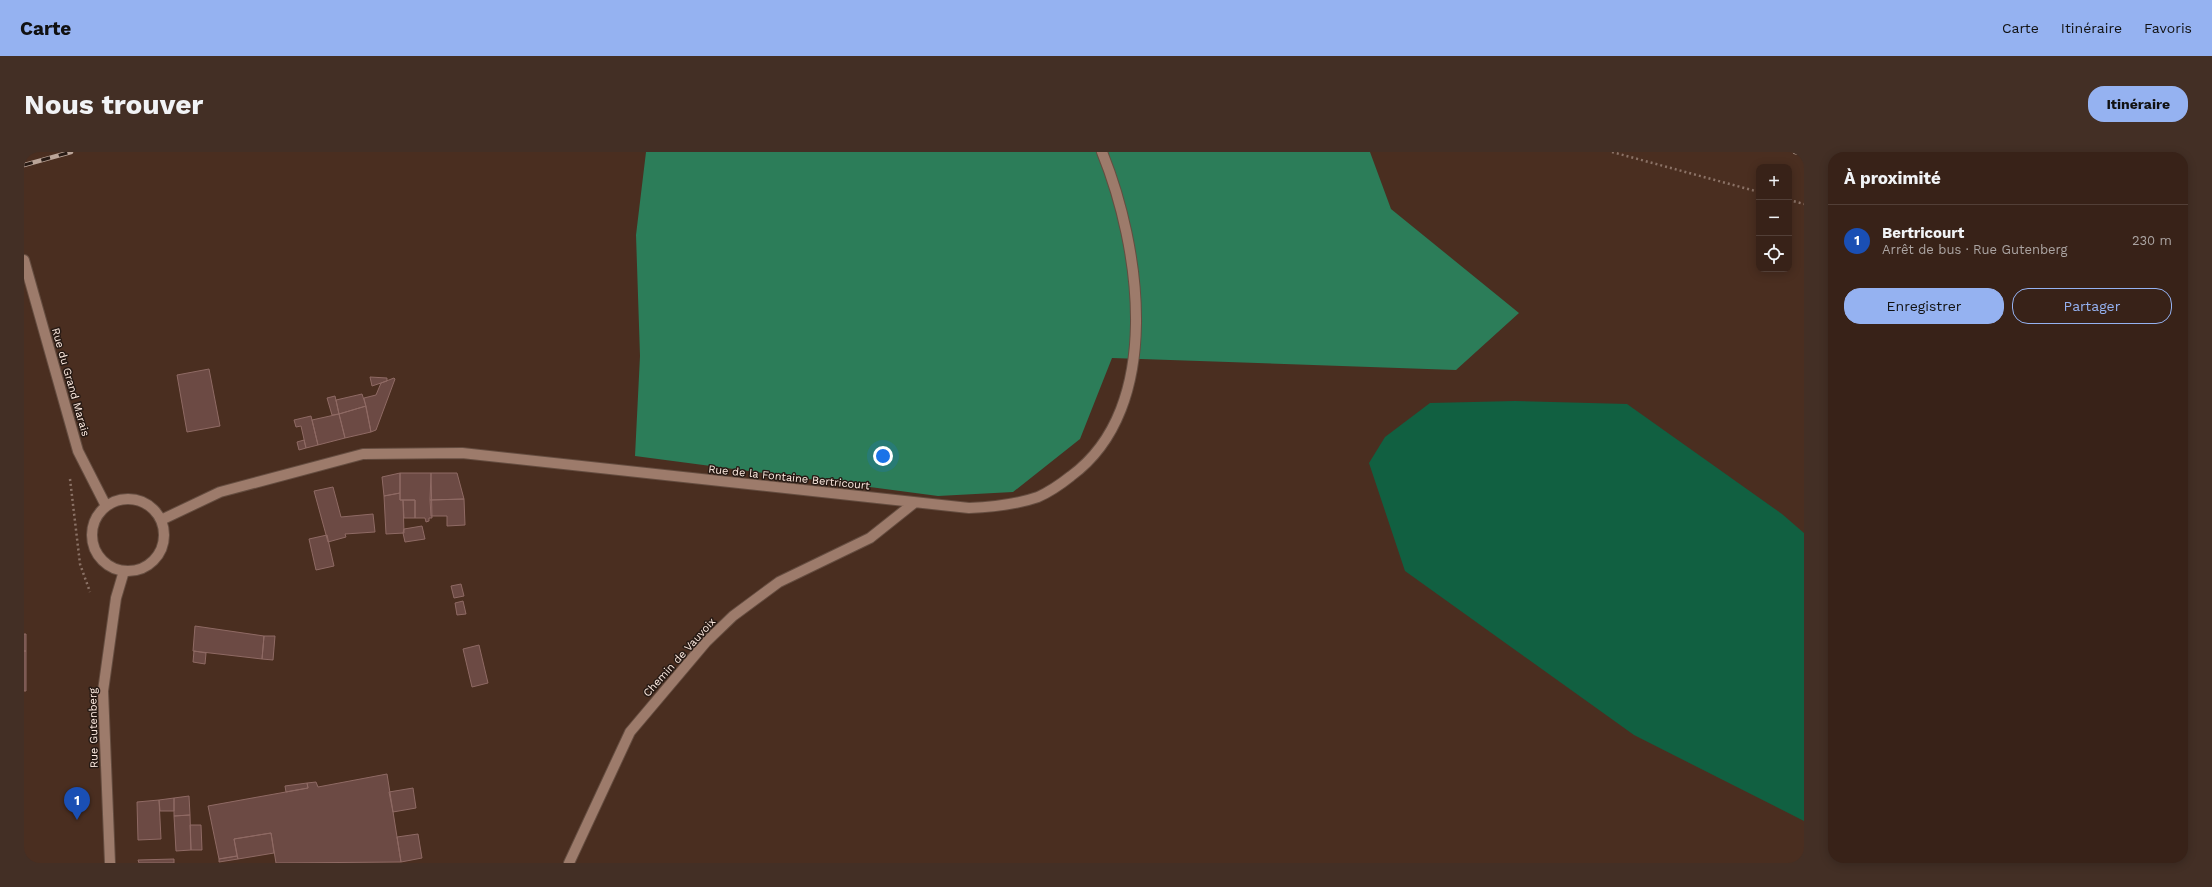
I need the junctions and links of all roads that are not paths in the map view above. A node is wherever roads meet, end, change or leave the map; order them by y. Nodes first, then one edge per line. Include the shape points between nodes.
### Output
1 (1102, 152) edge
2 (24, 260) edge
3 (914, 503) junction
4 (106, 506) junction
5 (161, 520) junction
6 (124, 571) junction
7 (110, 863) edge
8 (569, 863) edge

1 - 3 street, Rue de la Fontaine Bertricourt via 1118,200 1129,250 1136,334 1132,370 1122,407 1107,438 1084,467 1038,497 1006,506 969,508
2 - 4 street, Rue du Grand Marais via 78,451
3 - 5 street, Rue de la Fontaine Bertricourt via 462,453 363,454 220,492
3 - 8 street, Chemin de Vauvoix via 870,538 778,582 733,616 706,642 630,732
4 - 5 street via 116,500 137,499 155,511
4 - 6 street via 93,526 95,550 102,560
5 - 6 street via 164,538 157,556 143,568
6 - 7 street, Rue Gutenberg via 116,598 103,691

